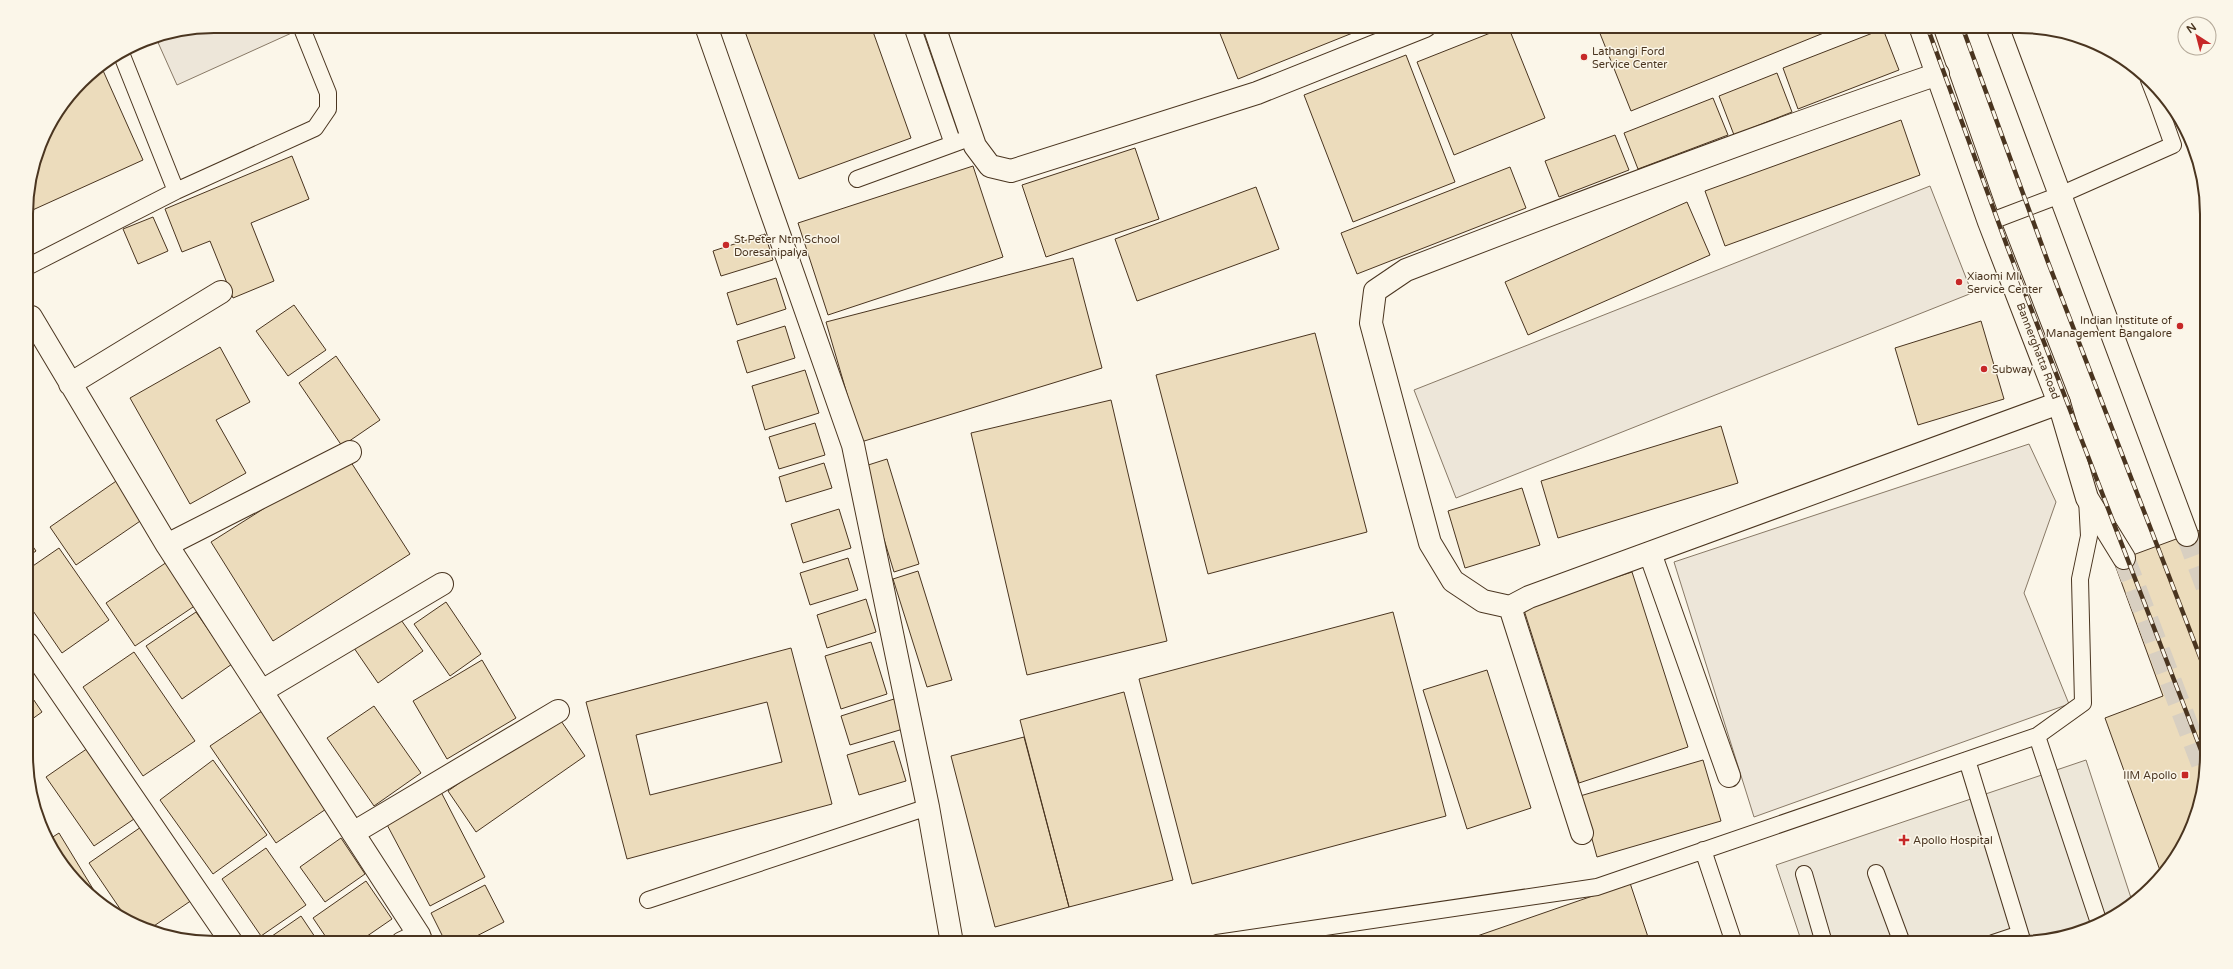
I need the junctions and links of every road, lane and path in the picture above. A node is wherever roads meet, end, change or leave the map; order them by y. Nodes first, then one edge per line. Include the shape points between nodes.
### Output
1 (304, 33) edge
2 (708, 33) edge
3 (915, 33) edge
4 (936, 33) edge
5 (1408, 33) edge
6 (1923, 33) edge
7 (2000, 33) edge
8 (123, 57) edge
9 (1938, 74) junction
10 (2164, 105) edge
11 (962, 140) junction
12 (857, 179) dead end
13 (176, 191) junction
14 (2060, 195) junction
15 (1989, 222) junction
16 (33, 264) edge
17 (221, 292) dead end
18 (33, 320) edge
19 (70, 384) junction
20 (2058, 403) junction
21 (350, 452) dead end
22 (2087, 498) junction
23 (2188, 535) tunnel mouth
24 (167, 545) junction
25 (1650, 553) junction
26 (2124, 558) tunnel mouth
27 (442, 584) dead end
28 (1510, 607) junction
29 (33, 652) edge
30 (262, 691) junction
31 (558, 711) dead end
32 (2037, 736) junction
33 (1967, 760) junction
34 (1729, 776) dead end
35 (928, 807) junction
36 (353, 833) junction
37 (1582, 833) dead end
38 (1703, 850) junction
39 (1876, 872) dead end
40 (1804, 874) dead end
41 (648, 900) dead end
42 (2097, 918) edge
43 (227, 936) edge
44 (412, 936) edge
45 (951, 936) edge
46 (1264, 936) edge
47 (1732, 936) edge
48 (1822, 936) edge
49 (1899, 936) edge
50 (2020, 936) edge

1 - 13 lane via 328,93 328,109 315,128
2 - 35 street via 853,445
3 - 11 lane
4 - 11 street
5 - 11 street via 1256,94 1012,171 990,166 975,146
6 - 9 street, Bannerghatta Road
7 - 14 street
8 - 13 lane
9 - 15 street, Bannerghatta Road
9 - 28 street via 1782,127 1629,184 1406,270 1375,291 1371,322 1430,543 1453,581 1483,601
10 - 14 lane via 2173,145
11 - 12 lane
13 - 16 lane
14 - 15 lane
14 - 23 street
15 - 20 street, Bannerghatta Road
17 - 19 street
18 - 19 street
19 - 24 street
20 - 22 street, Bannerghatta Road
20 - 25 street
21 - 24 street
22 - 26 street, Bannerghatta Road
22 - 32 lane via 2088,536 2080,579 2083,702
24 - 30 street
25 - 28 street via 1529,597
25 - 34 street
27 - 30 street
28 - 37 street
29 - 43 street
30 - 36 street
31 - 36 street
32 - 33 lane
32 - 42 lane
33 - 38 lane
33 - 50 lane
35 - 41 lane
35 - 45 street
36 - 44 street
38 - 46 lane via 1597,887
38 - 47 lane
39 - 49 lane
40 - 48 lane

